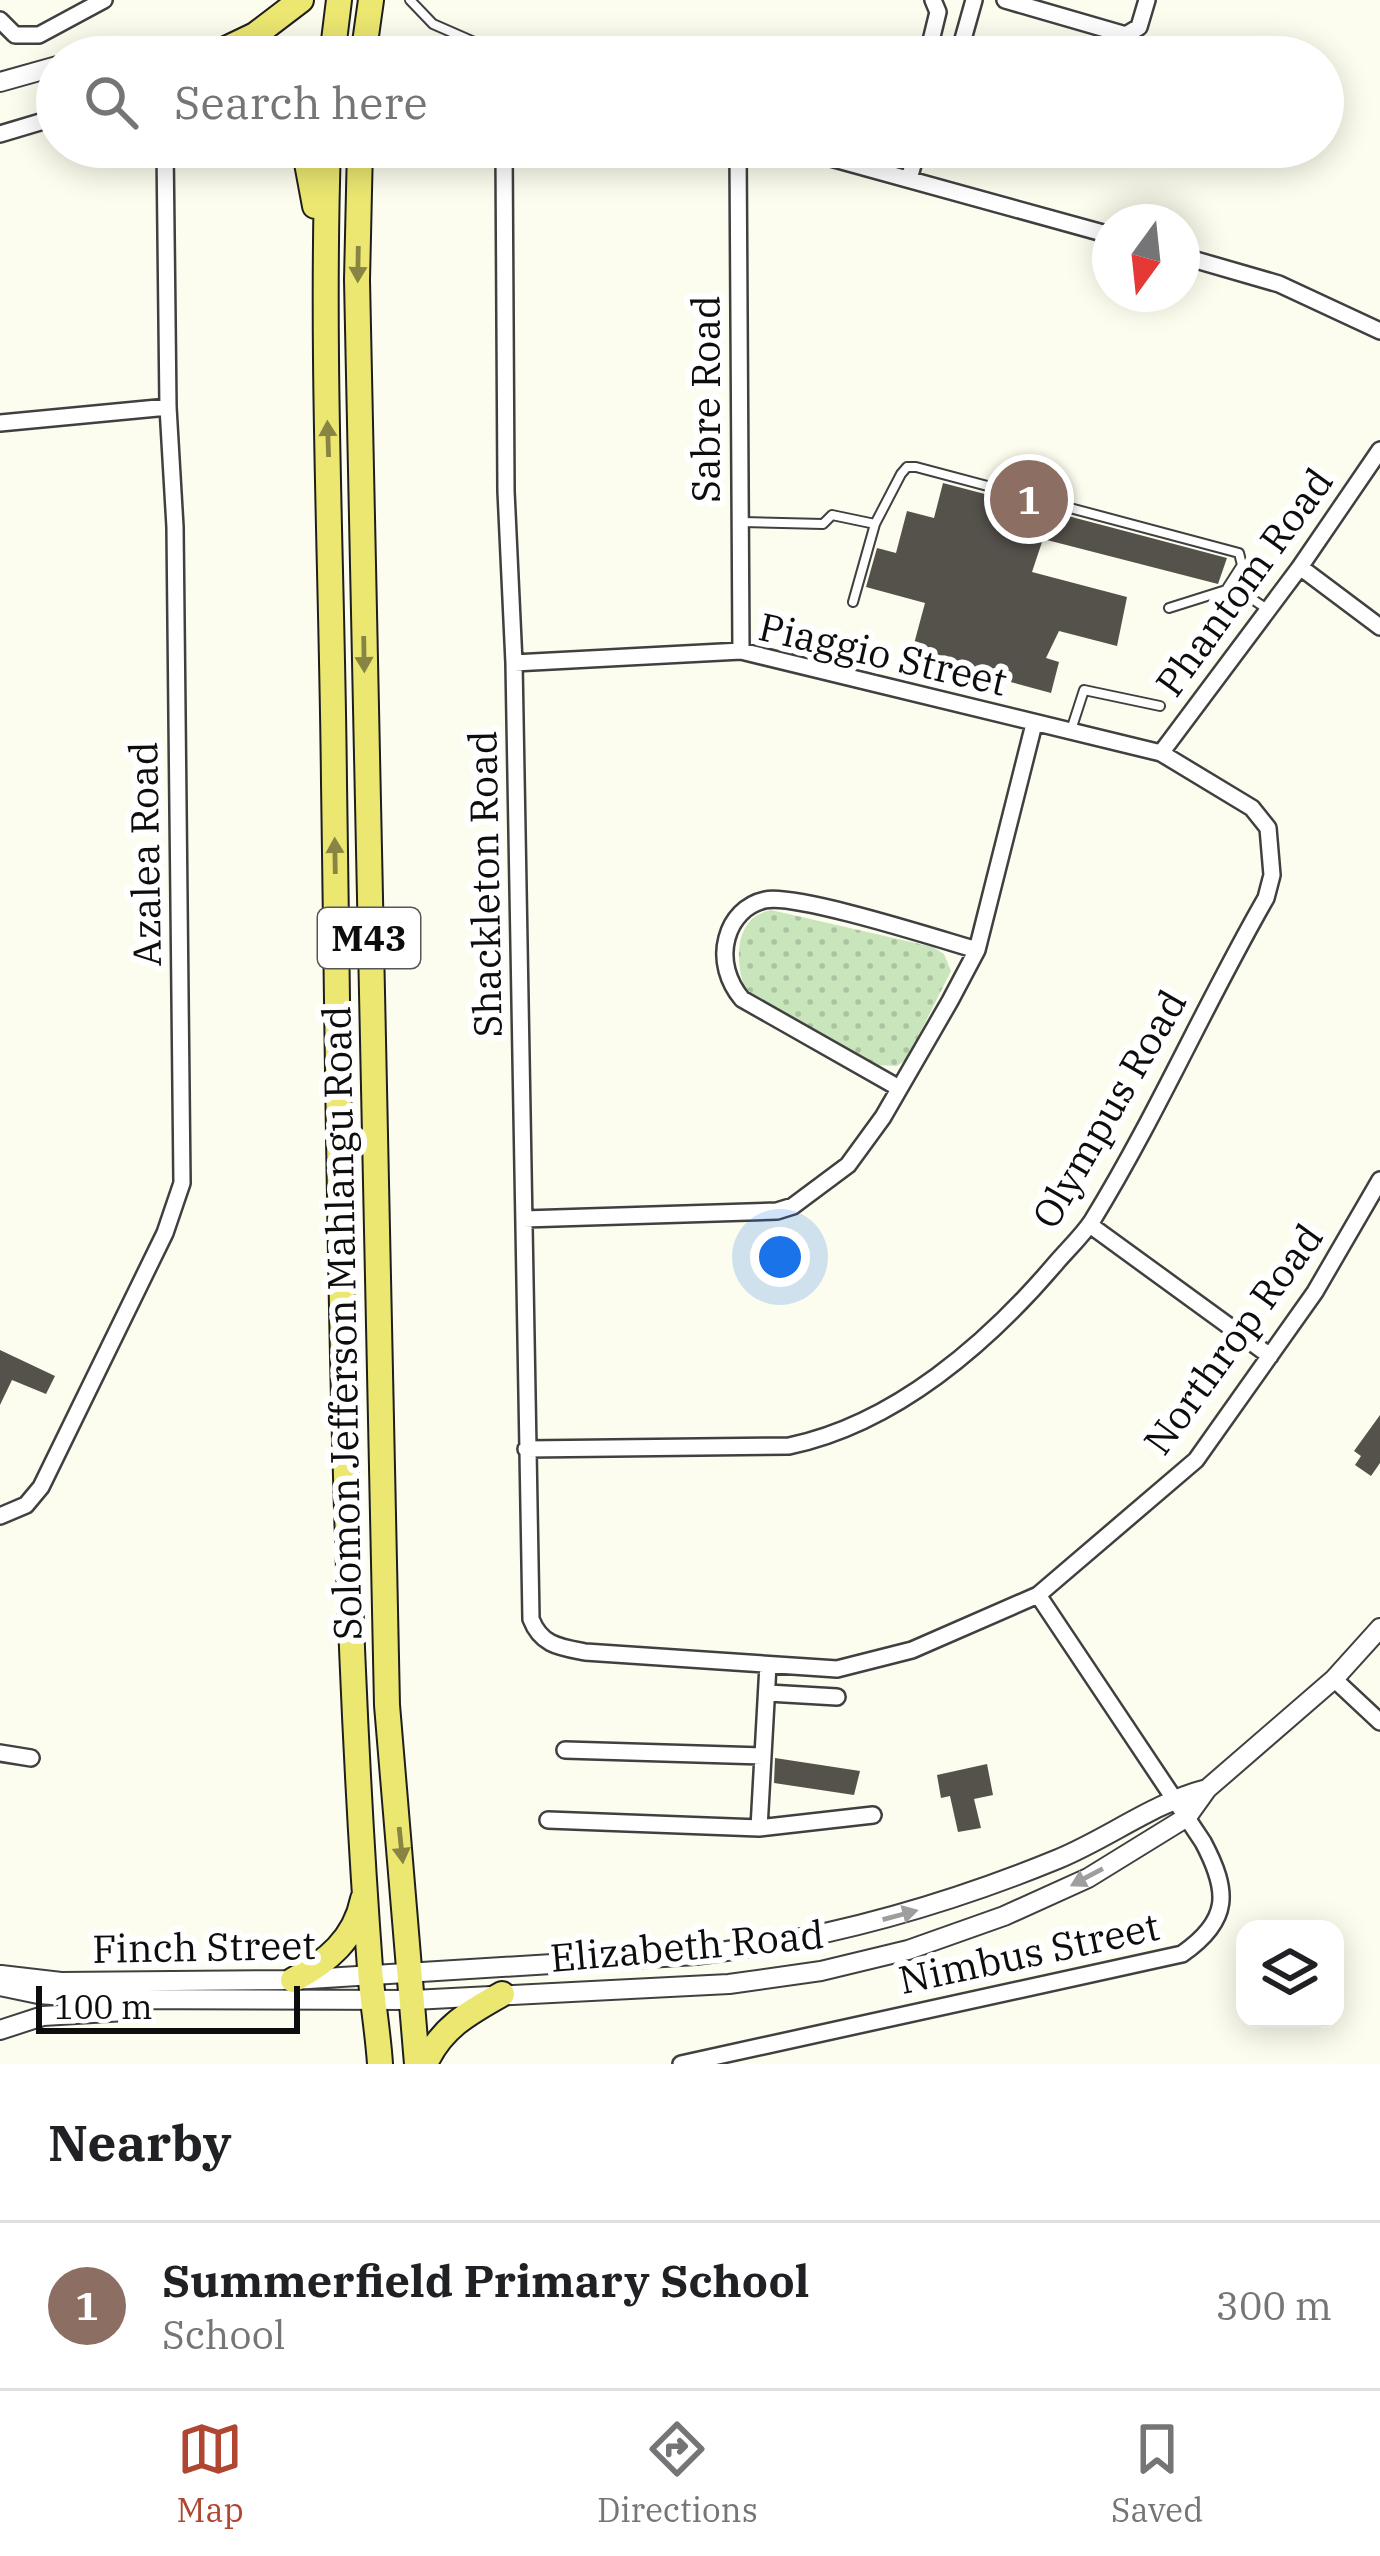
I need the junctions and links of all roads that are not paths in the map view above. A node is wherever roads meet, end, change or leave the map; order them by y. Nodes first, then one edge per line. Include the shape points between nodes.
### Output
1 (104, 0) edge
2 (301, 0) edge
3 (339, 0) edge
4 (371, 0) edge
5 (410, 0) edge
6 (933, 0) edge
7 (974, 0) edge
8 (1004, 0) edge
9 (1147, 0) edge
10 (0, 20) edge
11 (253, 36) edge
12 (335, 36) edge
13 (366, 36) edge
14 (460, 36) edge
15 (932, 36) edge
16 (964, 36) edge
17 (36, 72) edge
18 (0, 82) edge
19 (36, 123) edge
20 (0, 134) edge
21 (165, 168) edge
22 (307, 168) edge
23 (327, 168) edge
24 (360, 168) edge
25 (504, 168) edge
26 (738, 168) edge
27 (868, 168) edge
28 (912, 168) edge
29 (909, 179) junction
30 (1092, 230) edge
31 (1200, 261) edge
32 (324, 274) junction
33 (1380, 331) edge
34 (168, 407) junction
35 (0, 424) edge
36 (1380, 450) edge
37 (740, 522) junction
38 (875, 524) junction
39 (1300, 567) junction
40 (1230, 584) junction
41 (853, 602) dead end
42 (1169, 608) dead end
43 (1268, 609) junction
44 (1380, 627) edge
45 (741, 652) junction
46 (514, 663) junction
47 (1160, 706) dead end
48 (1034, 724) junction
49 (1070, 732) junction
50 (1161, 753) junction
51 (976, 950) junction
52 (899, 1088) junction
53 (1380, 1180) edge
54 (524, 1219) junction
55 (1090, 1225) junction
56 (1270, 1356) junction
57 (526, 1449) junction
58 (5, 1515) edge
59 (1038, 1595) junction
60 (531, 1619) joint
61 (1380, 1628) edge
62 (768, 1665) junction
63 (1334, 1679) junction
64 (768, 1693) junction
65 (837, 1697) dead end
66 (1380, 1722) edge
67 (565, 1750) dead end
68 (0, 1753) edge
69 (763, 1756) junction
70 (31, 1758) dead end
71 (1207, 1790) junction
72 (1174, 1798) junction
73 (873, 1815) dead end
74 (1187, 1817) junction
75 (548, 1820) dead end
76 (760, 1828) junction
77 (365, 1880) junction
78 (409, 1973) junction
79 (0, 1975) edge
80 (293, 1980) junction
81 (0, 1986) edge
82 (372, 1988) junction
83 (502, 1994) junction
84 (171, 2000) junction
85 (413, 2000) junction
86 (0, 2030) edge
87 (380, 2064) edge
88 (421, 2064) edge
89 (682, 2064) edge

1 - 10 street via 39,35 15,35
2 - 11 main road
3 - 12 main road
4 - 13 main road
5 - 14 lane via 433,24
6 - 15 street
7 - 16 street
8 - 9 street via 1126,35 1138,27
17 - 18 street
19 - 20 street
21 - 34 street, Azalea Road
22 - 32 main road
23 - 32 main road, Solomon Jefferson Mahlangu Road / M43
24 -> 78 main road, Solomon Jefferson Mahlangu Road / M43 via 387,1705
25 - 46 street, Shackleton Road
26 - 37 street, Sabre Road
27 - 29 street
28 - 29 street
29 - 30 street
31 - 33 street via 1279,284
77 -> 32 main road, Solomon Jefferson Mahlangu Road / M43 via 339,1103
34 - 35 street
34 - 58 street, Azalea Road via 182,1190 41,1487
36 - 39 street, Phantom Road
37 - 38 lane via 823,524 832,515
37 - 45 street, Sabre Road
38 - 40 lane via 901,473 916,467 1239,553 1242,566
38 - 41 lane
39 - 43 street, Phantom Road
39 - 44 street
40 - 42 lane
40 - 43 lane
43 - 50 street, Phantom Road
45 - 46 street, Piaggio Street
45 - 48 street, Piaggio Street
46 - 54 street, Shackleton Road
47 - 49 lane via 1084,690
48 - 49 street, Piaggio Street
48 - 51 street
49 - 50 street, Piaggio Street
50 - 55 street, Olympus Road via 1252,808 1268,828 1272,875
51 - 52 street
51 - 52 street via 775,899 734,922 725,958 742,999
52 - 54 street via 848,1165 793,1206 760,1214
53 - 56 street, Northrop Road
54 - 57 street, Shackleton Road
55 - 56 street
55 - 57 street, Olympus Road via 978,1342 841,1432 789,1446
56 - 59 street, Northrop Road via 1196,1460
57 - 60 street, Shackleton Road
59 - 62 street, Northrop Road via 862,1665
59 - 72 street, Nimbus Street
60 - 62 street, Northrop Road via 538,1636 563,1648
61 - 63 street, Elizabeth Road
62 - 64 street
63 - 66 street
63 - 71 street, Elizabeth Road
64 - 65 street
64 - 69 street
67 - 69 street
68 - 70 street
69 - 76 street
71 - 72 street, Elizabeth Road
71 - 74 street, Elizabeth Road
72 - 74 street, Nimbus Street
78 -> 72 street, Elizabeth Road via 696,1955 848,1929 1005,1881
73 - 76 street
74 -> 83 street, Elizabeth Road via 1088,1878 908,1950 729,1984
74 - 89 street, Nimbus Street via 1220,1875 1222,1904 1215,1926 1183,1954
75 - 76 street
77 - 80 main road via 345,1942
77 - 82 main road, Solomon Jefferson Mahlangu Road / M43
78 - 82 street, Finch Street
78 - 85 main road, Solomon Jefferson Mahlangu Road / M43
79 - 80 street, Finch Street
80 - 82 street, Finch Street
81 - 84 street, Finch Street
82 - 84 street, Finch Street
82 - 85 street, Finch Street
82 - 87 main road, Solomon Jefferson Mahlangu Road / M43
83 - 85 street, Elizabeth Road
83 - 88 main road via 437,2038
84 - 86 street via 43,2016
85 - 88 main road, Solomon Jefferson Mahlangu Road / M43

